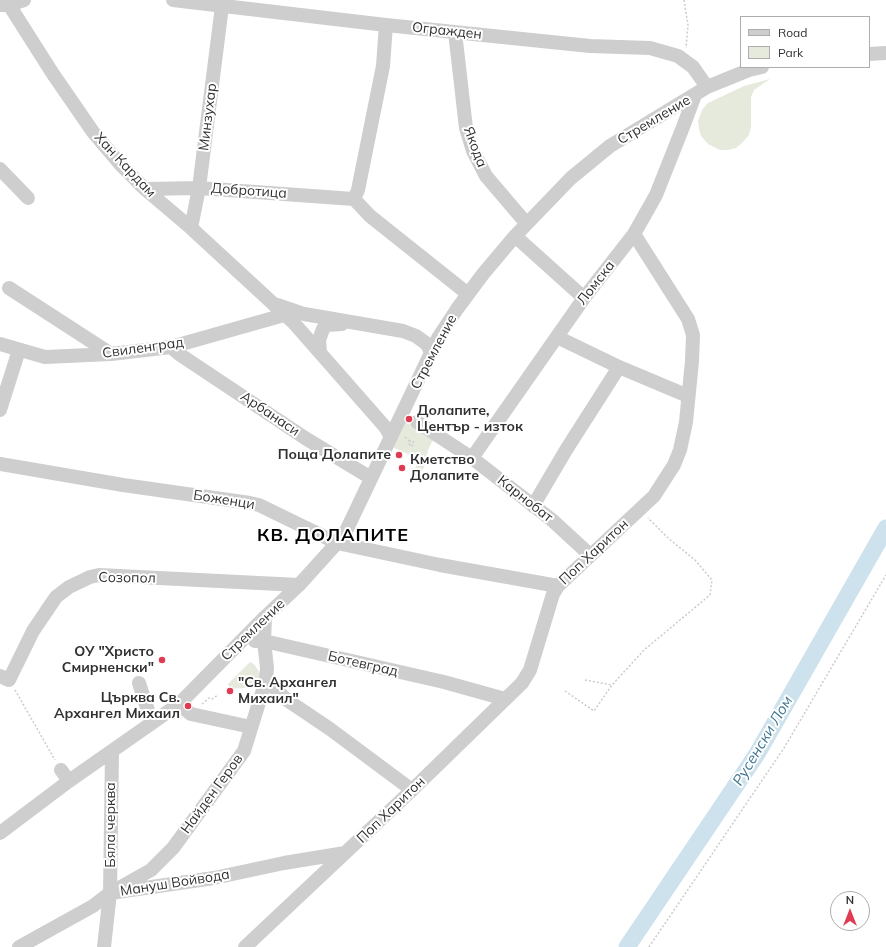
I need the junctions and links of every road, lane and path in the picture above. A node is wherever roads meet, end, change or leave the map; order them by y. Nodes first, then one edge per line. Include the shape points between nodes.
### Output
1 (24, 0) edge
2 (173, 0) edge
3 (684, 0) edge
4 (5, 3) edge
5 (222, 6) junction
6 (386, 25) junction
7 (455, 32) junction
8 (886, 53) edge
9 (870, 54) edge
10 (686, 62) junction
11 (758, 68) edge
12 (701, 91) junction
13 (0, 169) edge
14 (199, 188) junction
15 (145, 189) junction
16 (28, 198) dead end
17 (354, 199) junction
18 (526, 223) junction
19 (191, 228) junction
20 (634, 234) junction
21 (515, 236) junction
22 (10, 288) dead end
23 (468, 294) junction
24 (584, 298) junction
25 (274, 304) junction
26 (284, 315) junction
27 (356, 322) junction
28 (557, 337) junction
29 (0, 344) edge
30 (171, 347) junction
31 (19, 350) junction
32 (320, 352) junction
33 (431, 353) junction
34 (112, 354) junction
35 (619, 367) junction
36 (688, 396) junction
37 (0, 410) edge
38 (416, 422) dead end
39 (391, 437) junction
40 (472, 458) junction
41 (0, 464) edge
42 (371, 478) junction
43 (533, 506) junction
44 (640, 509) junction
45 (337, 544) junction
46 (590, 555) junction
47 (886, 575) edge
48 (299, 586) junction
49 (558, 586) junction
50 (265, 617) junction
51 (264, 641) junction
52 (225, 657) junction
53 (4, 678) edge
54 (266, 680) junction
55 (585, 680) dead end
56 (139, 683) dead end
57 (612, 685) junction
58 (565, 691) dead end
59 (218, 695) dead end
60 (505, 699) junction
61 (179, 704) junction
62 (197, 706) dead end
63 (152, 723) junction
64 (251, 727) junction
65 (112, 752) junction
66 (65, 776) junction
67 (412, 790) junction
68 (0, 833) edge
69 (345, 853) junction
70 (110, 893) junction
71 (18, 947) edge
72 (104, 947) edge
73 (245, 947) edge
74 (649, 947) edge

1 - 4 street
2 - 5 street, Огражден
3 - 10 path via 688,25
4 - 15 street, Хан Кардам via 93,132
5 - 6 street, Огражден
5 - 14 street, Минзухар
6 - 7 street, Огражден
6 - 17 street via 383,66
7 - 10 street, Огражден via 590,46 650,48 678,56
7 - 18 street, Якода via 466,128 474,151 486,176
8 - 9 street
10 - 12 street, Огражден via 692,67
11 - 12 street, Стремление
12 - 18 street, Стремление via 610,146 571,178
12 - 20 street, Ломска via 656,195
13 - 16 street
14 - 15 street, Добротица
14 - 17 street, Добротица
14 - 19 street, Минзухар
15 - 19 street, Хан Кардам
17 - 23 street via 370,216
18 - 21 street, Стремление
19 - 25 street, Хан Кардам
20 - 24 street, Ломска
20 - 36 street, Поп Харитон via 688,319 693,335
21 - 23 street, Стремление
21 - 24 street
22 - 34 street
23 - 33 street, Стремление
24 - 28 street, Ломска
25 - 26 street, Хан Кардам
25 - 27 street via 304,314
26 - 30 street, Свиленград
26 - 32 street, Хан Кардам
27 - 32 street via 328,325 320,334
27 - 33 street via 416,336 427,344
28 - 35 street
28 - 40 street, Ломска
29 - 31 street, Свиленград
30 - 34 street, Свиленград
30 - 42 street, Арбанаси via 305,438
31 - 34 street, Свиленград via 45,357
31 - 37 street
32 - 39 street, Хан Кардам via 383,424
33 - 39 street, Стремление
35 - 36 street
35 - 43 street
36 - 44 street, Поп Харитон via 683,437 674,465 654,496
38 - 40 street, Карнобат
39 - 42 street, Стремление
40 - 43 street, Карнобат
41 - 45 street, Боженци via 259,505
42 - 45 street, Стремление via 347,529
43 - 46 street, Карнобат
44 - 46 street, Поп Харитон
44 - 57 path via 668,538 695,560 712,580 710,595 644,650
45 - 48 street, Стремление
45 - 49 street, Боженци
46 - 49 street, Поп Харитон
47 - 74 path via 784,748
48 - 50 street, Стремление
48 - 53 street, Созопол via 99,575 90,577 69,587 56,597
49 - 60 street, Поп Харитон via 553,594 530,670 522,683
50 - 51 street, Найден Геров
50 - 52 street, Стремление
51 - 52 street, Ботевград via 246,642
51 - 54 street, Найден Геров
51 - 60 street, Ботевград via 444,682
52 - 61 street, Стремление
53 - 66 path
54 - 64 street, Найден Геров
54 - 67 street via 287,700
55 - 57 path
56 - 63 street
57 - 58 path via 594,711
59 - 62 path
60 - 67 street, Поп Харитон
61 - 63 street, Стремление
61 - 64 street via 191,714
63 - 65 street, Стремление
64 - 70 street, Найден Геров via 244,752 173,848 151,870
65 - 66 street, Стремление
65 - 70 street, Бяла черква
66 - 68 street, Стремление
67 - 69 street, Поп Харитон
69 - 70 street, Мануш Войвода via 214,878
69 - 73 street, Поп Харитон
70 - 71 street, Мануш Войвода via 93,906
70 - 72 street, Бяла черква

